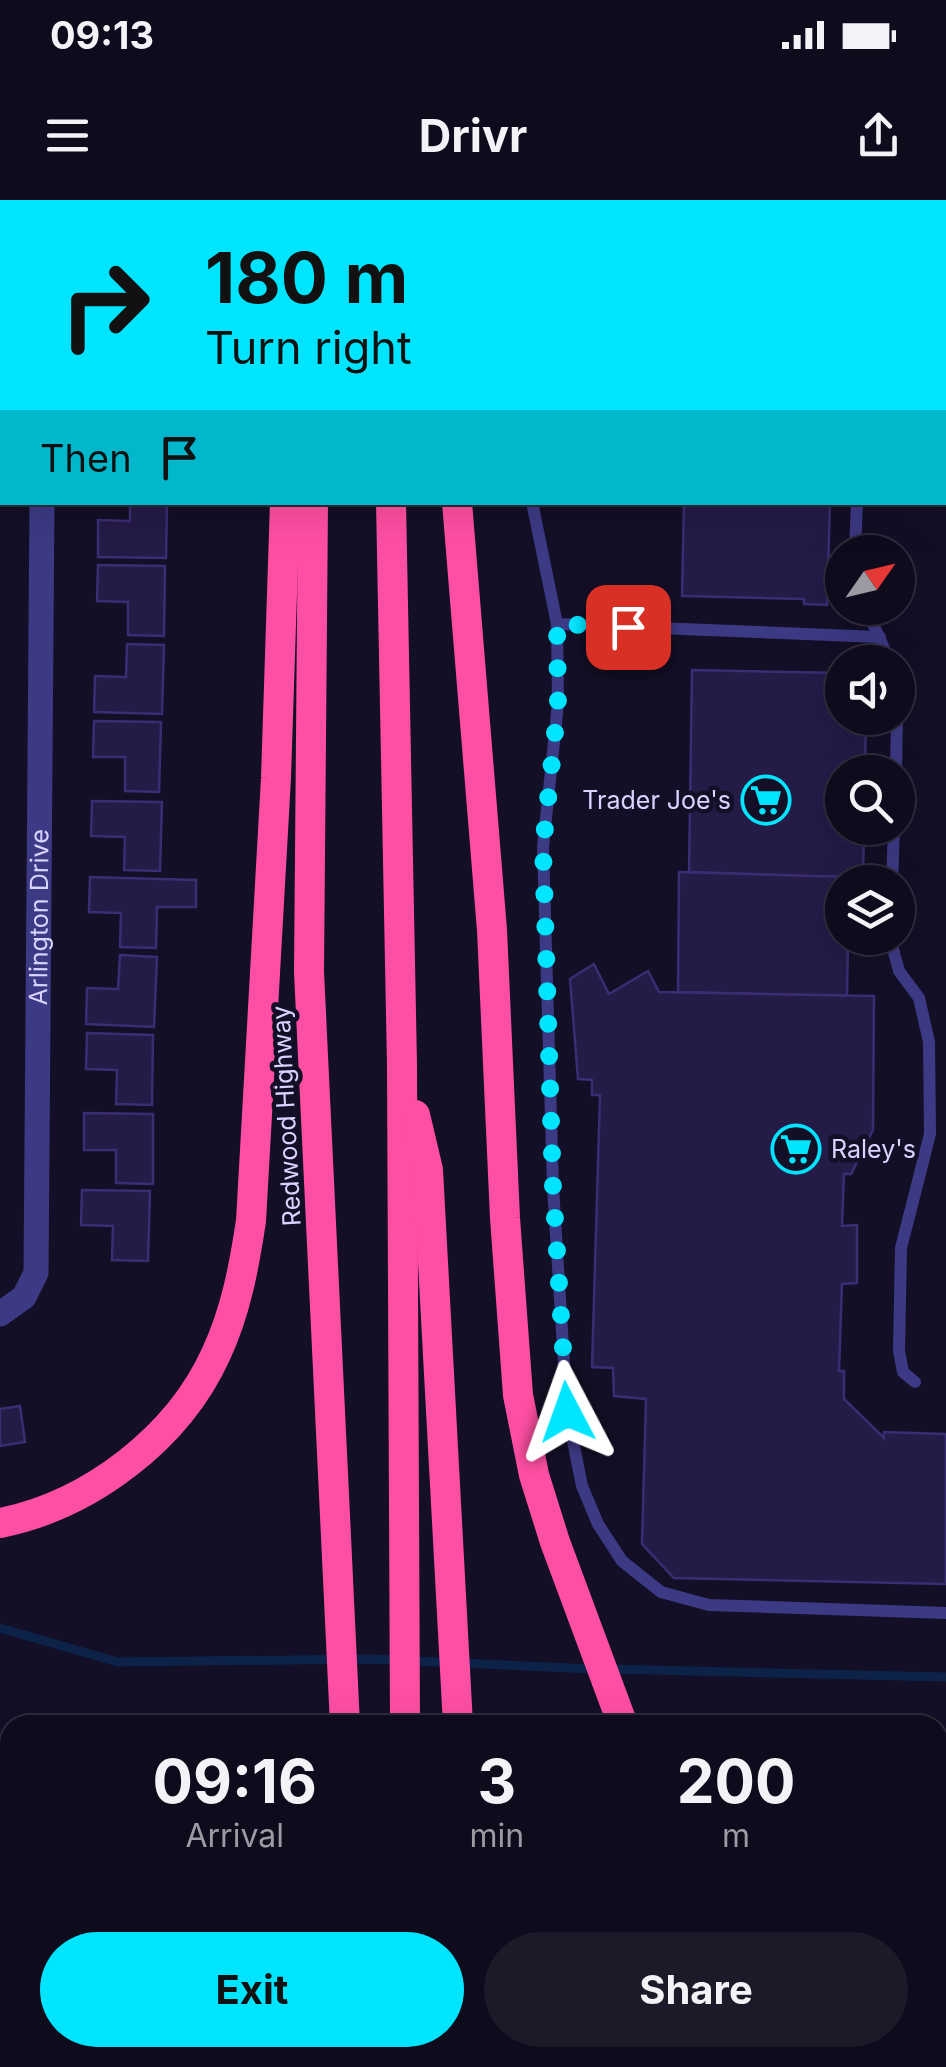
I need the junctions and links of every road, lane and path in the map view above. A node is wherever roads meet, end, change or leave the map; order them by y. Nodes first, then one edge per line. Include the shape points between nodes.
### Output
1 (42, 505) edge
2 (285, 505) edge
3 (313, 505) edge
4 (391, 505) edge
5 (457, 505) edge
6 (533, 505) edge
7 (857, 505) edge
8 (856, 535) edge
9 (557, 624) junction
10 (874, 625) edge
11 (880, 638) junction
12 (883, 645) edge
13 (895, 955) edge
14 (402, 1065) junction
15 (0, 1314) edge
16 (914, 1382) dead end
17 (6, 1522) edge
18 (946, 1613) edge
19 (404, 1714) edge
20 (345, 1715) edge
21 (458, 1715) edge
22 (619, 1715) edge

1 - 15 street, Arlington Drive via 36,1273 24,1296
2 - 17 highway via 269,913 251,1221 240,1287 216,1356 157,1438 88,1490
3 - 20 highway, Redwood Highway via 309,972
4 - 14 highway
5 - 22 highway via 492,930 518,1395 534,1476
6 - 9 lane
7 - 8 lane
9 - 11 lane
9 - 18 lane via 558,704 543,847 564,1374 582,1486 622,1561 661,1592 709,1605
10 - 11 lane
11 - 12 lane
13 - 16 lane via 919,998 928,1042 930,1134 900,1248 899,1351 903,1372
14 - 19 highway
14 - 21 highway via 428,1170

